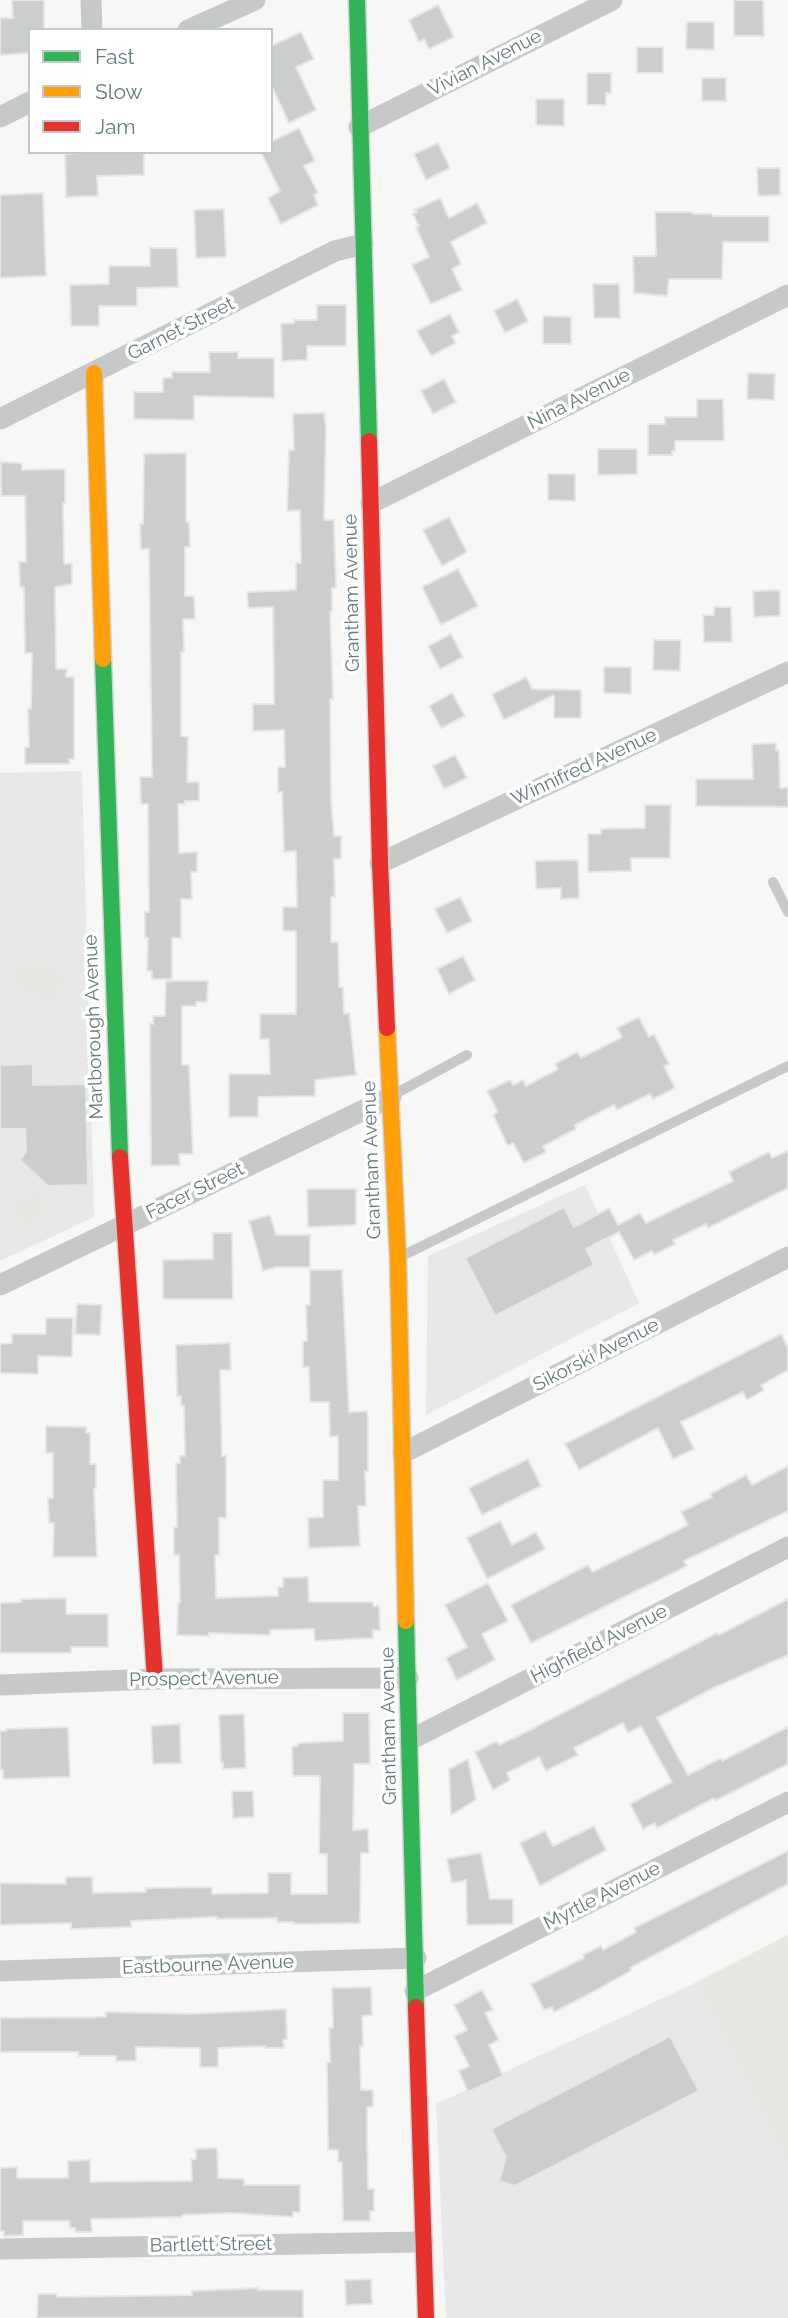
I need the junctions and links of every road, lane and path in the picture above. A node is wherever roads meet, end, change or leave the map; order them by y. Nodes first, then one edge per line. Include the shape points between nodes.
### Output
1 (91, 0) edge
2 (255, 0) edge
3 (357, 0) edge
4 (612, 0) edge
5 (92, 28) edge
6 (192, 28) edge
7 (28, 103) edge
8 (0, 117) edge
9 (359, 127) junction
10 (363, 244) junction
11 (788, 295) edge
12 (94, 373) junction
13 (0, 419) edge
14 (371, 503) junction
15 (788, 672) edge
16 (380, 863) junction
17 (772, 881) dead end
18 (788, 912) edge
19 (467, 1055) dead end
20 (788, 1066) edge
21 (391, 1097) junction
22 (125, 1225) junction
23 (788, 1257) edge
24 (398, 1259) junction
25 (0, 1285) edge
26 (403, 1453) junction
27 (788, 1547) edge
28 (408, 1678) junction
29 (155, 1679) junction
30 (0, 1685) edge
31 (410, 1740) junction
32 (788, 1802) edge
33 (416, 1958) junction
34 (0, 1971) edge
35 (415, 1991) junction
36 (423, 2242) junction
37 (0, 2249) edge
38 (426, 2318) edge

1 - 5 street
2 - 6 street
3 - 9 street, Grantham Avenue
4 - 9 street, Vivian Avenue
7 - 8 street
9 - 10 street, Grantham Avenue
10 - 12 street, Garnet Street via 335,251
10 - 14 street, Grantham Avenue
11 - 14 street, Nina Avenue
12 - 13 street, Garnet Street
12 - 22 street, Marlborough Avenue
14 - 16 street, Grantham Avenue
15 - 16 street, Winnifred Avenue
16 - 21 street, Grantham Avenue
17 - 18 lane
19 - 21 lane
20 - 24 lane
21 - 22 street, Facer Street
21 - 24 street, Grantham Avenue
22 - 25 street, Facer Street
22 - 29 street, Marlborough Avenue
23 - 26 street, Sikorski Avenue
24 - 26 street, Grantham Avenue
26 - 28 street, Grantham Avenue
27 - 31 street, Highfield Avenue
28 - 29 street, Prospect Avenue
28 - 31 street, Grantham Avenue
29 - 30 street, Prospect Avenue
31 - 33 street, Grantham Avenue
32 - 35 street, Myrtle Avenue
33 - 34 street, Eastbourne Avenue
33 - 35 street, Grantham Avenue
35 - 36 street, Grantham Avenue
36 - 37 street, Bartlett Street
36 - 38 street, Grantham Avenue

